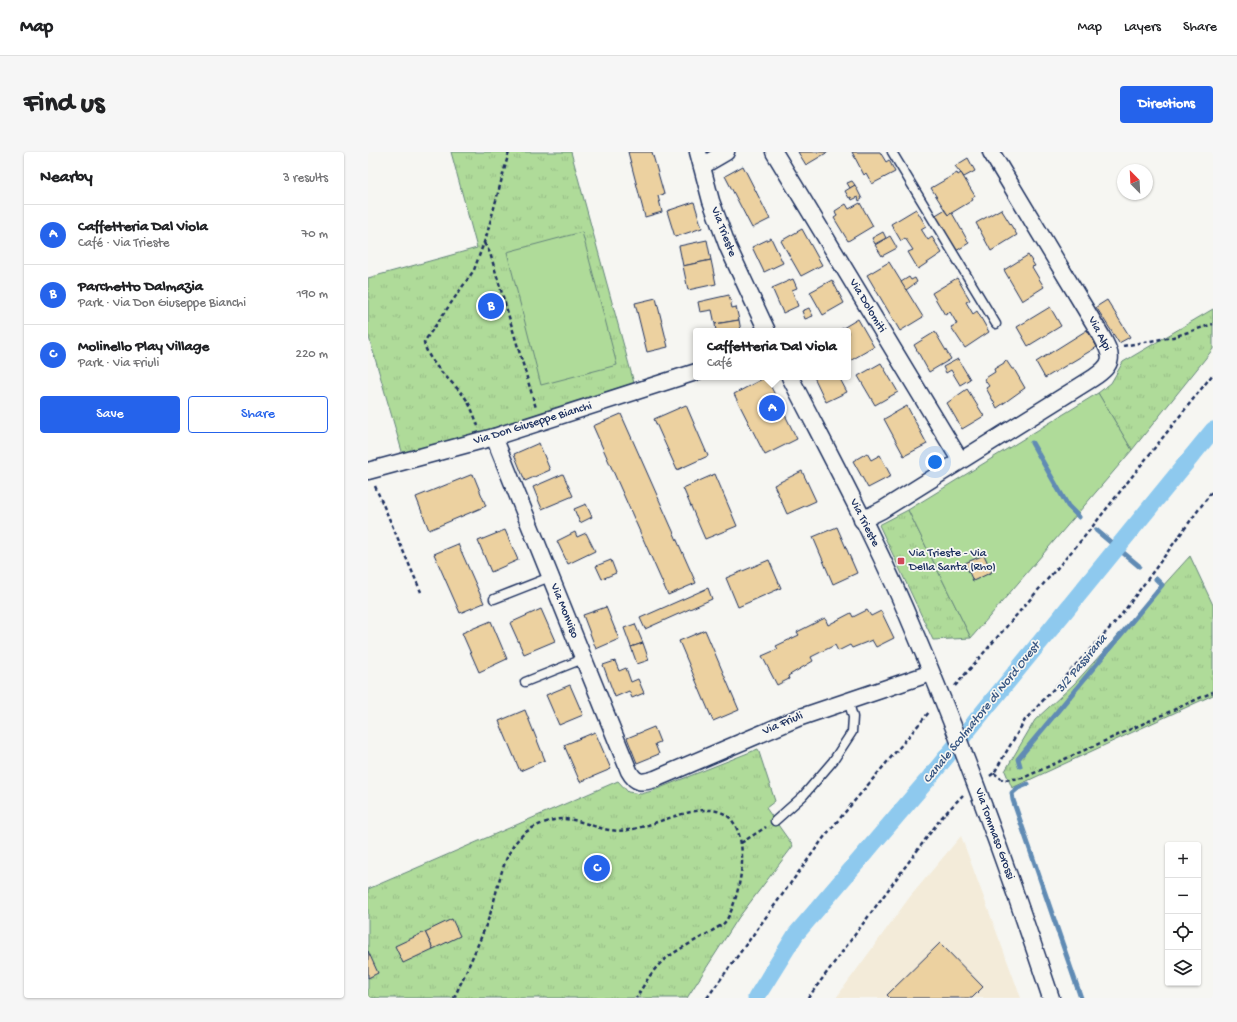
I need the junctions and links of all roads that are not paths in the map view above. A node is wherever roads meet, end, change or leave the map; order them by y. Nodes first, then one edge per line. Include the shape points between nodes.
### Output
1 (726, 152) edge
2 (774, 152) edge
3 (892, 152) edge
4 (991, 152) edge
5 (700, 159) edge
6 (996, 324) dead end
7 (766, 328) edge
8 (693, 373) edge
9 (792, 380) edge
10 (488, 438) junction
11 (960, 460) junction
12 (368, 470) edge
13 (862, 520) junction
14 (550, 576) junction
15 (494, 599) dead end
16 (583, 659) junction
17 (932, 673) junction
18 (525, 682) dead end
19 (848, 700) junction
20 (638, 782) joint
21 (775, 821) road end
22 (1051, 998) edge

1 - 5 street
2 - 11 street, Via Dolomiti
3 - 6 lane
4 - 11 street, Via Alpi via 1109,350 1110,362 1106,370
5 - 7 street, Via Trieste via 711,201 728,247
8 - 10 street, Via Don Giuseppe Bianchi
9 - 13 street, Via Trieste
10 - 12 street, Via Don Giuseppe Bianchi
10 - 14 street, Via Monviso
11 - 13 street, Via Alpi
13 - 17 street, Via Trieste via 898,593
14 - 15 lane
14 - 16 street, Via Monviso
16 - 18 lane
16 - 20 street, Via Monviso via 629,771
17 - 19 street, Via Friuli
17 - 22 street, Via Tommaso Grossi via 1022,910
19 - 20 street, Via Friuli via 798,718 655,779 644,783
19 - 21 lane via 853,717 852,732 833,761 803,796

